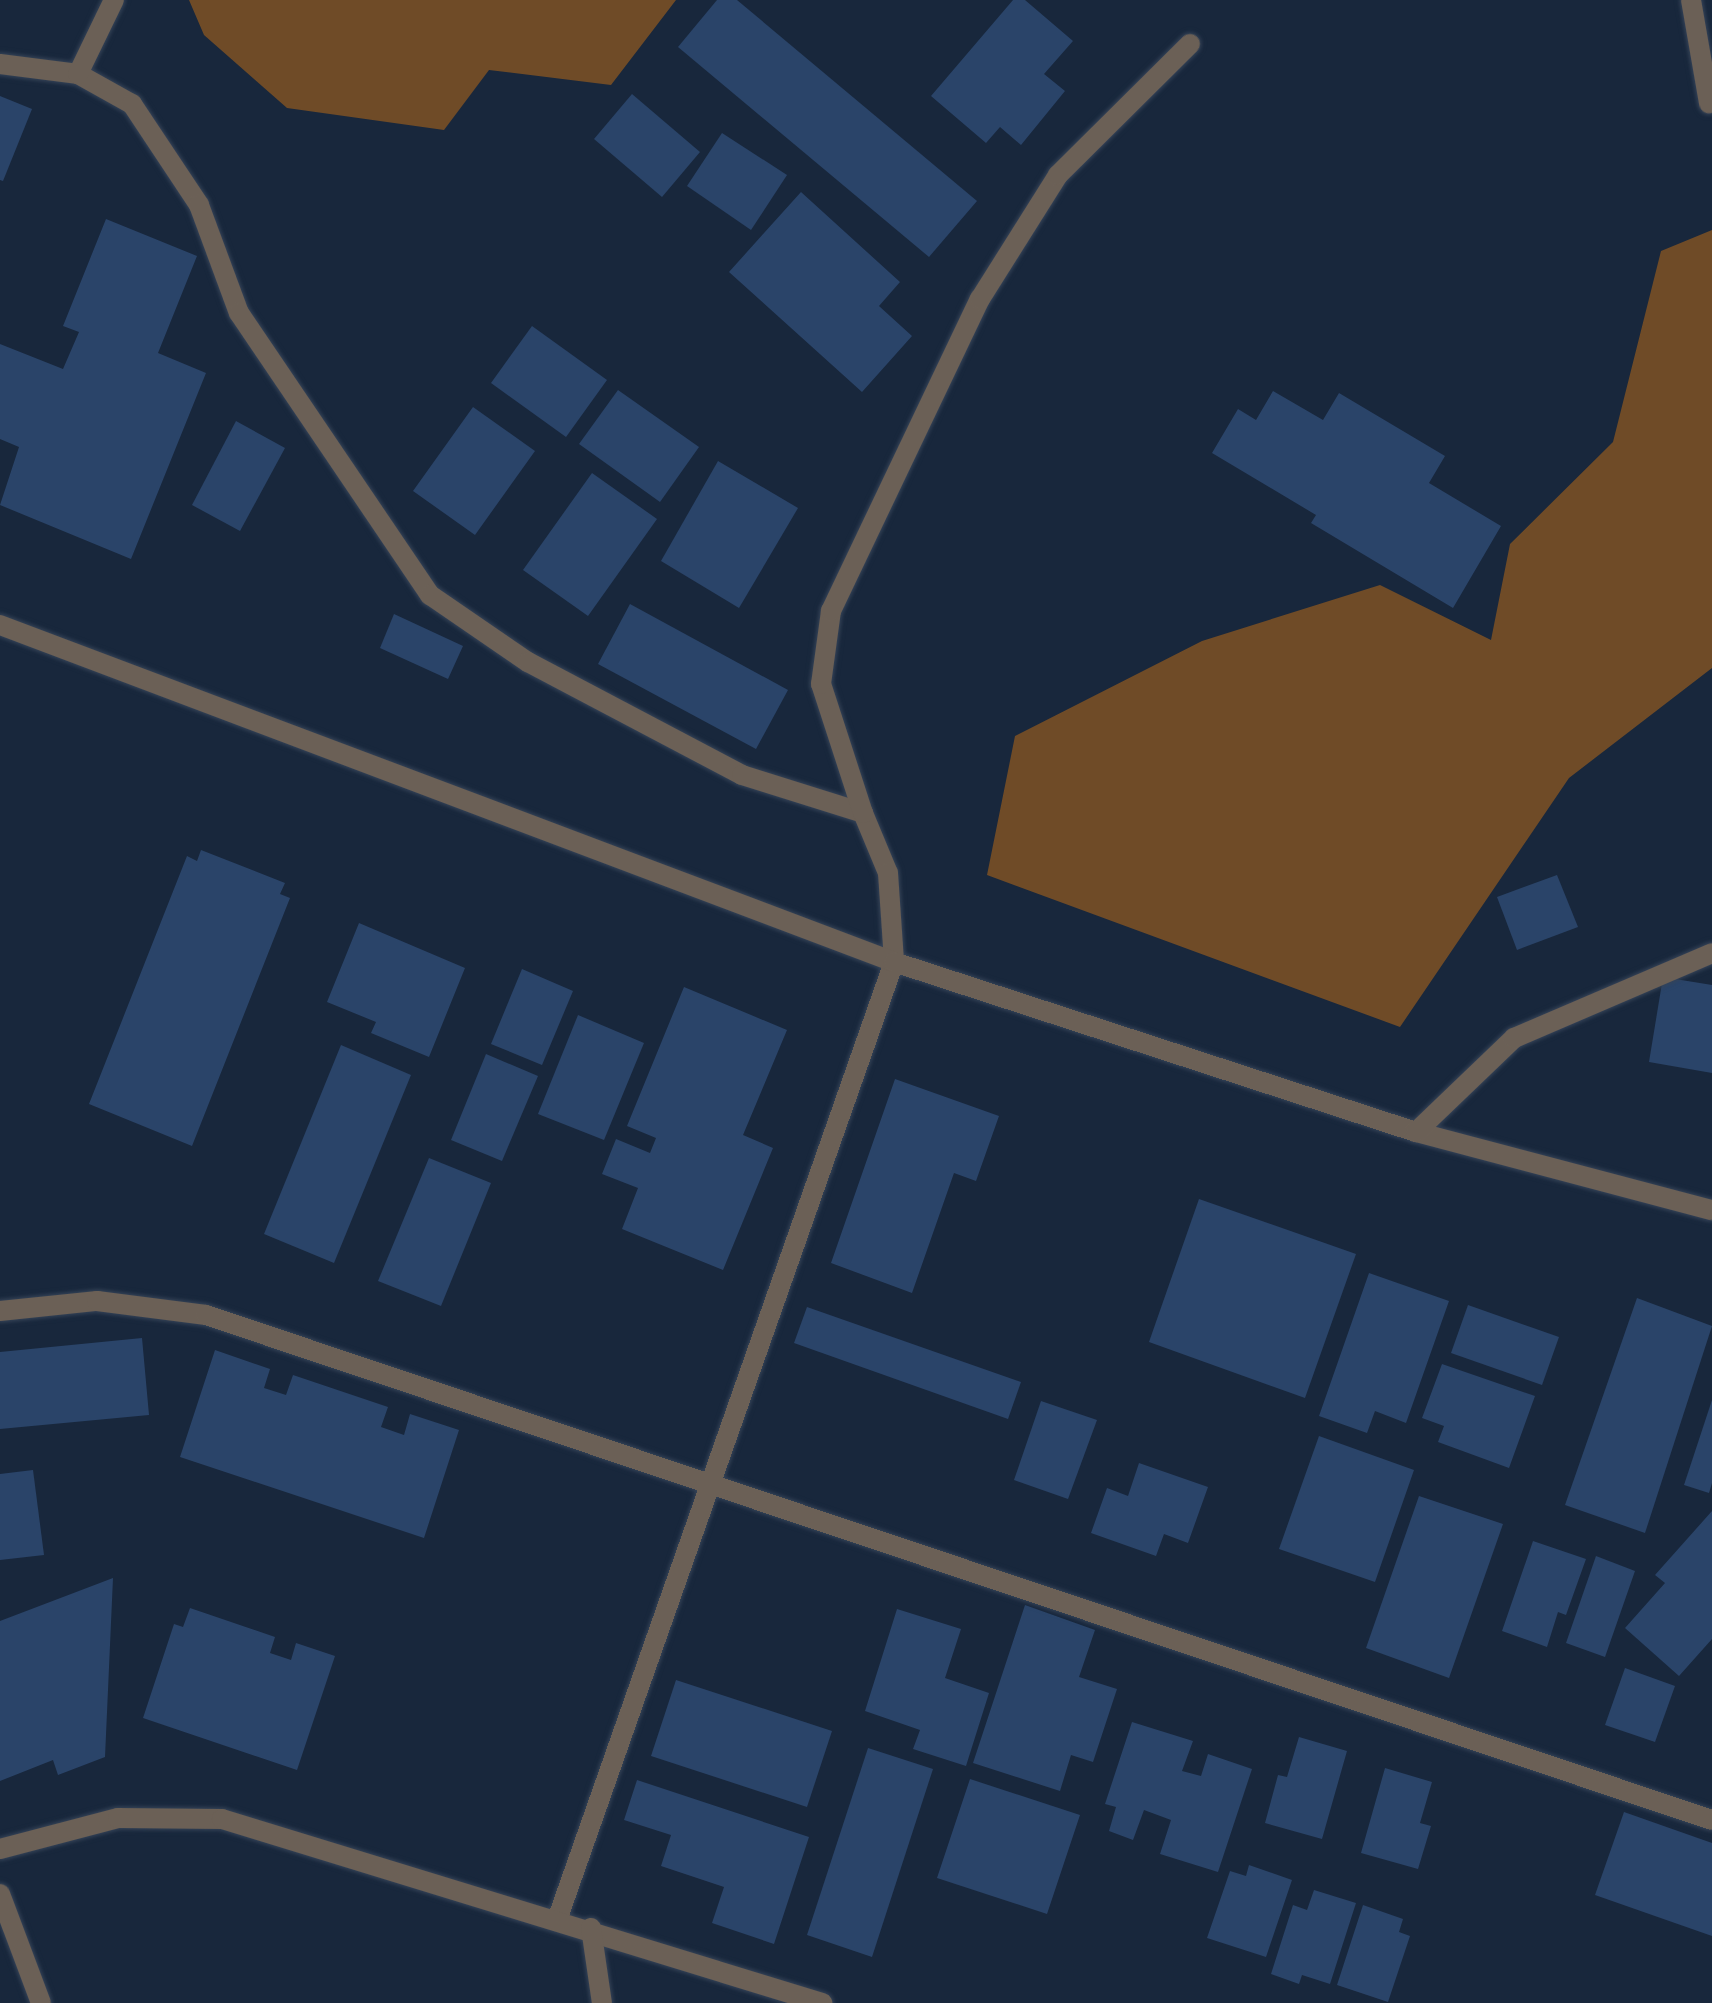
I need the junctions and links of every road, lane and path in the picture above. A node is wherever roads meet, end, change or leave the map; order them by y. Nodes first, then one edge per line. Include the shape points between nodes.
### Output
1 (114, 0) edge
2 (1691, 0) edge
3 (1190, 44) dead end
4 (0, 64) edge
5 (78, 74) junction
6 (1709, 103) dead end
7 (0, 625) edge
8 (863, 813) junction
9 (1712, 953) edge
10 (894, 962) junction
11 (1416, 1132) junction
12 (1712, 1210) edge
13 (0, 1311) edge
14 (710, 1482) junction
15 (1712, 1820) edge
16 (0, 1849) edge
17 (0, 1894) edge
18 (558, 1917) junction
19 (591, 1928) junction
20 (41, 2003) edge
21 (602, 2003) edge
22 (822, 2003) edge

1 - 5 street
2 - 6 street
3 - 8 street via 1058,175 980,299 831,611 821,684
4 - 5 street
5 - 8 street via 132,104 199,205 239,313 430,595 528,662 742,775
7 - 10 street
8 - 10 street via 888,873
9 - 11 street via 1514,1038
10 - 11 street
10 - 14 street
11 - 12 street
13 - 14 street via 97,1301 206,1315
14 - 15 street
14 - 18 street
16 - 18 street via 118,1818 222,1819
17 - 20 street
18 - 19 street
19 - 21 street
19 - 22 street

